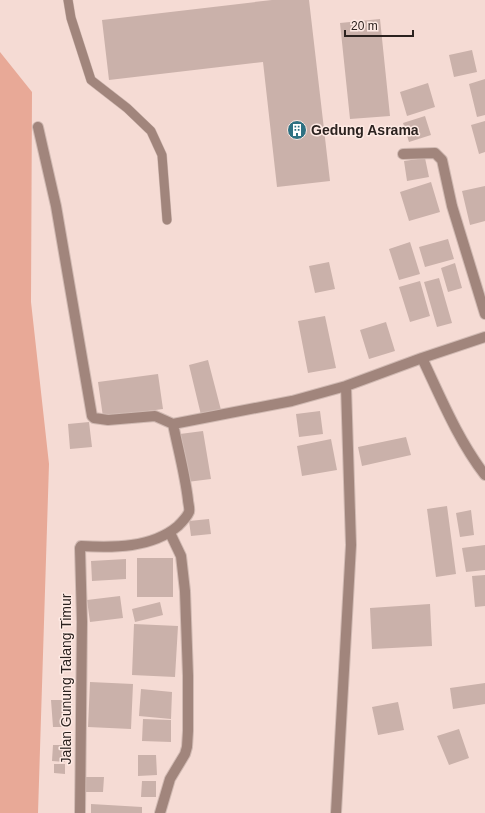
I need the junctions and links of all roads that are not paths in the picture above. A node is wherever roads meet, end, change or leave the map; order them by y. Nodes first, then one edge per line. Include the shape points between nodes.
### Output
1 (68, 0) edge
2 (38, 127) dead end
3 (403, 154) dead end
4 (167, 220) dead end
5 (485, 314) edge
6 (485, 337) edge
7 (422, 358) junction
8 (346, 386) junction
9 (173, 424) junction
10 (485, 475) edge
11 (170, 533) junction
12 (80, 813) edge
13 (160, 813) edge
14 (336, 813) edge

1 - 4 lane via 71,18 91,80 151,131 162,155
2 - 9 street via 56,206 92,416 108,420 155,416
3 - 5 street via 435,153 442,160 452,206
6 - 7 street
7 - 8 street
7 - 10 street via 457,433
8 - 9 street via 292,401
8 - 14 street via 351,545
9 - 11 street via 189,511
11 - 12 street, Jalan Gunung Talang Timur via 132,545 81,546
11 - 13 street via 181,556 185,592 188,731 185,754 170,779

